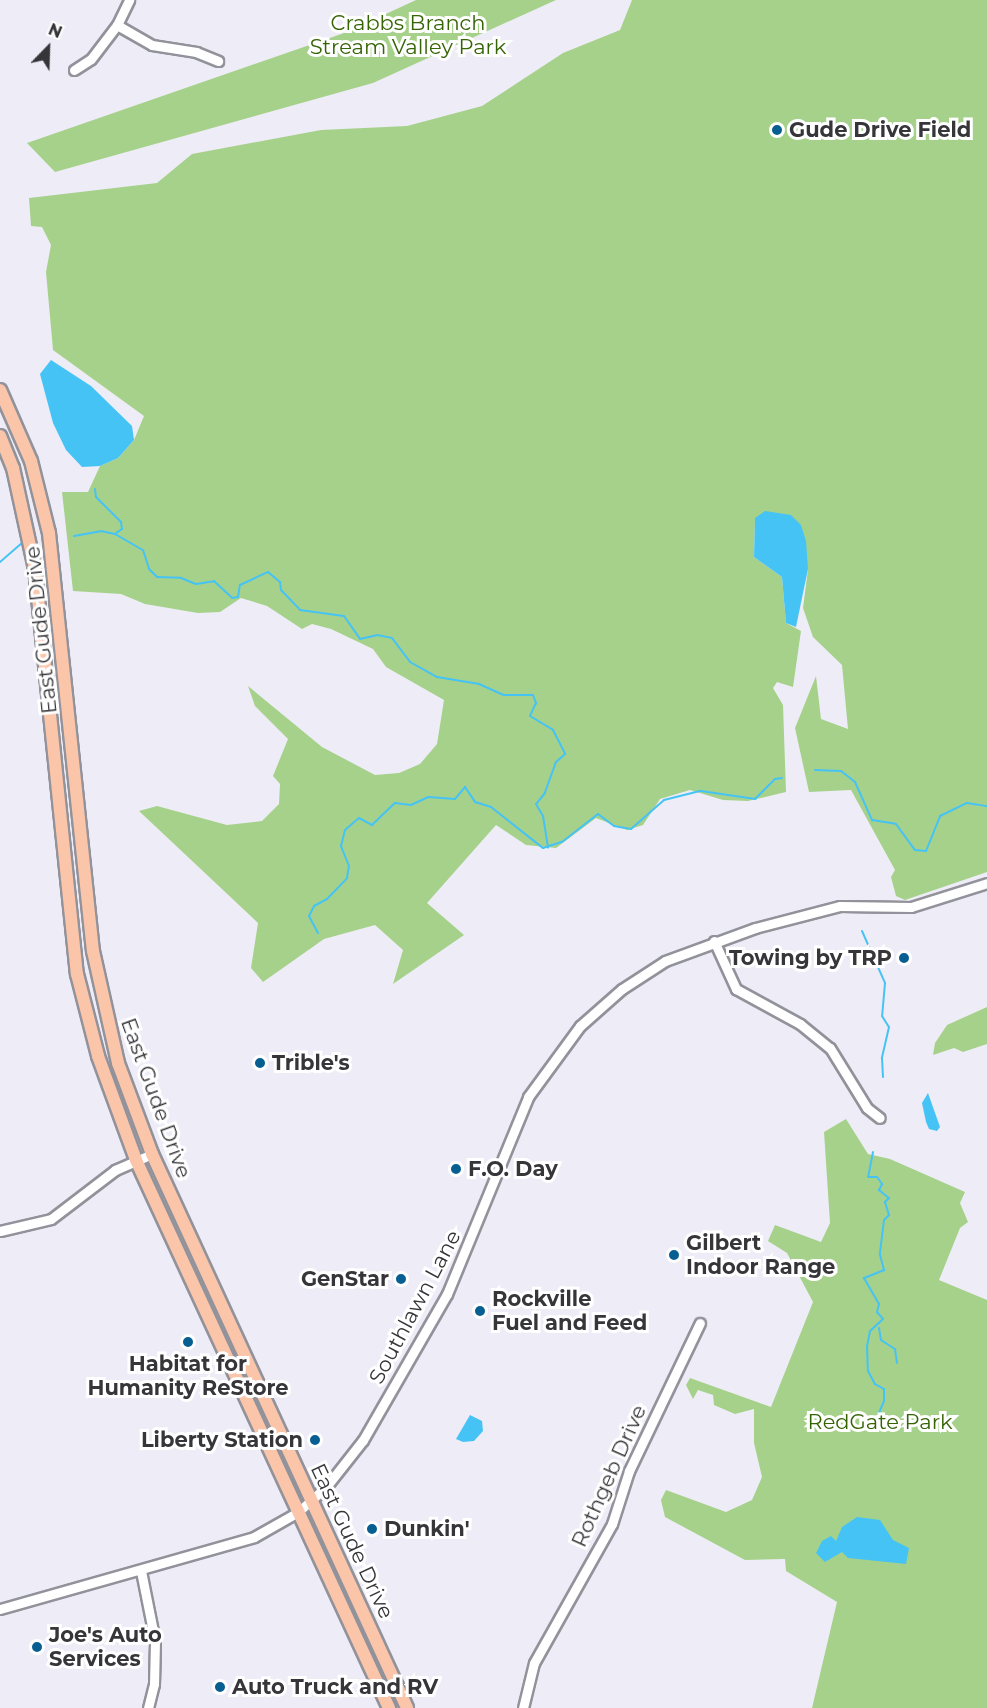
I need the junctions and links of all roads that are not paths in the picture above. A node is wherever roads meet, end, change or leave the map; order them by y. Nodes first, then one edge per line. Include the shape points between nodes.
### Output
1 (129, 0) edge
2 (117, 25) junction
3 (218, 61) dead end
4 (74, 70) dead end
5 (0, 390) edge
6 (0, 436) edge
7 (987, 883) edge
8 (714, 941) junction
9 (880, 1118) dead end
10 (152, 1154) junction
11 (136, 1160) junction
12 (0, 1231) edge
13 (700, 1323) dead end
14 (313, 1500) junction
15 (298, 1512) junction
16 (141, 1571) junction
17 (0, 1609) edge
18 (148, 1708) edge
19 (389, 1708) edge
20 (407, 1708) edge
21 (523, 1708) edge

1 - 2 street
2 - 3 street via 152,45 196,52
2 - 4 street via 91,59
5 - 10 main road, East Gude Drive via 28,454 50,532 93,951 118,1063
6 - 11 main road, East Gude Drive via 13,468 35,569 77,974 98,1056
7 - 8 street, Southlawn Lane via 911,907 840,906
8 - 9 street via 736,989 800,1024 830,1048 867,1108
8 - 14 street, Southlawn Lane via 665,962 622,989 580,1026 528,1097 447,1294 363,1440
10 - 11 street
10 - 14 main road, East Gude Drive
11 - 12 street via 106,1176 51,1219
11 - 15 main road, East Gude Drive
13 - 21 street, Rothgeb Drive via 629,1471 612,1524 534,1663
14 - 15 street, Southlawn Lane
14 - 20 main road, East Gude Drive
15 - 16 street, Southlawn Lane via 254,1537
15 - 19 main road, East Gude Drive
16 - 17 street, Southlawn Lane
16 - 18 street via 155,1641 154,1684

